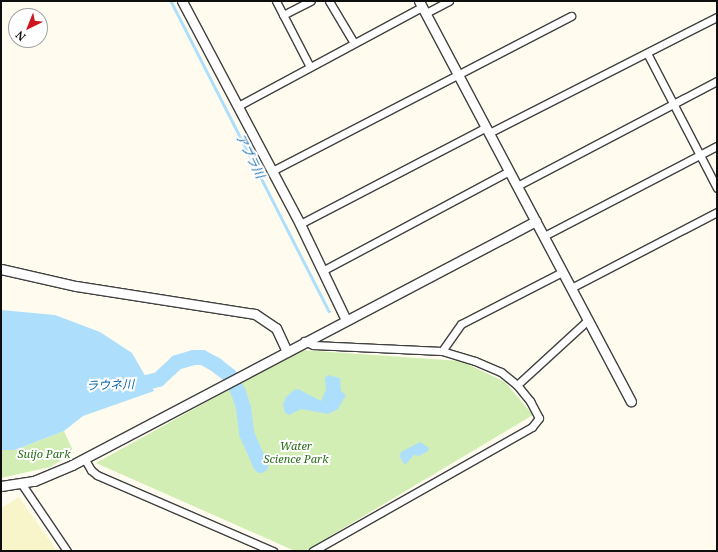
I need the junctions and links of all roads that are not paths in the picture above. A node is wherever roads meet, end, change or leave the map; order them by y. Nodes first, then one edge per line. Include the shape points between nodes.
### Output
1 (276, 1) edge
2 (311, 1) edge
3 (329, 1) edge
4 (449, 1) edge
5 (184, 2) edge
6 (422, 7) edge
7 (284, 15) junction
8 (571, 16) dead end
9 (717, 17) edge
10 (354, 43) junction
11 (647, 53) junction
12 (310, 66) junction
13 (457, 73) junction
14 (717, 81) edge
15 (673, 104) junction
16 (238, 106) junction
17 (487, 130) junction
18 (717, 146) edge
19 (700, 155) junction
20 (272, 171) junction
21 (509, 171) junction
22 (517, 186) junction
23 (717, 188) edge
24 (717, 212) edge
25 (536, 221) junction
26 (300, 224) junction
27 (544, 236) junction
28 (1, 269) edge
29 (322, 271) junction
30 (562, 272) junction
31 (571, 288) junction
32 (346, 320) junction
33 (588, 320) junction
34 (304, 341) junction
35 (442, 351) junction
36 (287, 352) junction
37 (517, 385) junction
38 (631, 401) dead end
39 (84, 458) junction
40 (21, 483) junction
41 (1, 486) edge
42 (67, 551) edge
43 (273, 551) edge
44 (313, 551) edge

1 - 7 street
2 - 7 street
3 - 10 street
4 - 6 street
5 - 16 street
6 - 10 street
6 - 13 street
7 - 12 street
8 - 13 street
9 - 11 street
10 - 12 street
11 - 15 street
11 - 17 street
12 - 16 street
13 - 17 street
13 - 20 street
14 - 15 street
15 - 19 street
15 - 22 street
16 - 20 street
17 - 21 street
17 - 26 street
18 - 19 street
19 - 23 street
19 - 27 street
20 - 26 street
21 - 22 street
21 - 29 street
22 - 25 street
24 - 31 street
25 - 27 street
25 - 32 street
26 - 29 street
27 - 30 street
28 - 36 street via 76,286 255,314 276,328
29 - 32 street
30 - 31 street
30 - 35 street via 461,324
31 - 33 street
32 - 34 street
33 - 37 street
33 - 38 street
34 - 35 street via 313,345
34 - 36 street
35 - 37 street via 501,372
36 - 39 street
37 - 44 street via 537,412 539,418 532,427
39 - 40 street via 34,481
39 - 43 street via 91,470 97,474
40 - 41 street
40 - 42 street

